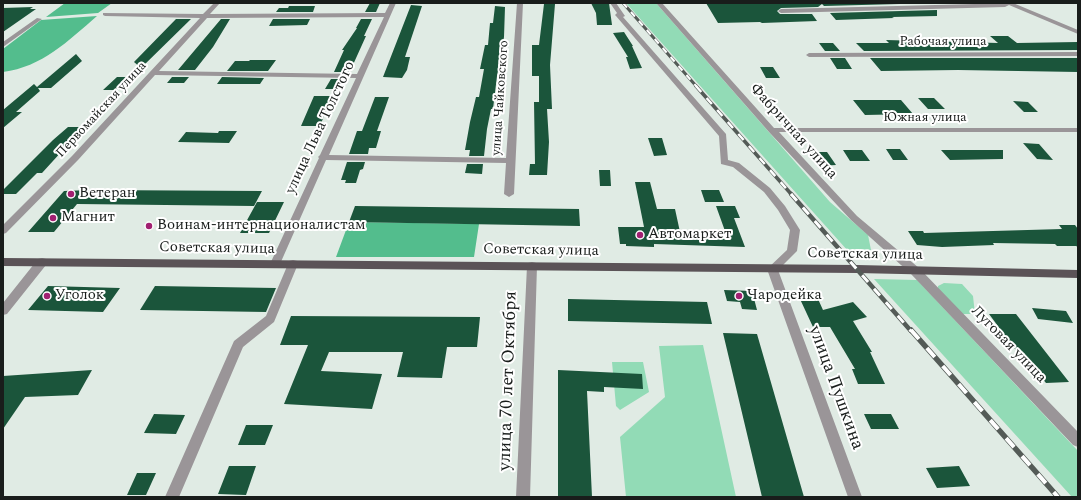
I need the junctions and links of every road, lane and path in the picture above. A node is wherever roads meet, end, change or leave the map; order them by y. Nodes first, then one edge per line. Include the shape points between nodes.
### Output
1 (217, 3) edge
2 (393, 3) edge
3 (520, 3) edge
4 (613, 3) edge
5 (659, 3) edge
6 (1009, 3) edge
7 (781, 11) dead end
8 (105, 14) dead end
9 (388, 15) junction
10 (205, 16) junction
11 (38, 19) dead end
12 (1078, 32) edge
13 (3, 46) edge
14 (1078, 54) edge
15 (809, 55) dead end
16 (152, 73) junction
17 (360, 76) junction
18 (772, 130) junction
19 (1078, 130) edge
20 (322, 157) junction
21 (510, 161) junction
22 (509, 194) dead end
23 (3, 231) edge
24 (3, 262) edge
25 (42, 262) junction
26 (274, 264) junction
27 (293, 264) junction
28 (532, 266) junction
29 (772, 268) junction
30 (915, 271) junction
31 (1078, 274) edge
32 (3, 311) edge
33 (1078, 441) edge
34 (172, 497) edge
35 (523, 497) edge
36 (855, 497) edge

1 - 10 street, Первомайская улица
2 - 9 street, улица Льва Толстого
3 - 21 street, улица Чайковского
4 - 29 street via 622,16 618,16 723,136 724,162 736,165 767,190 782,208 795,230 792,251
5 - 18 street, Фабричная улица
6 - 7 street
6 - 12 street
8 - 10 street
9 - 10 street
9 - 17 street, улица Льва Толстого
10 - 16 street, Первомайская улица
11 - 13 street
14 - 15 street, Рабочая улица
16 - 17 street
16 - 23 street, Первомайская улица via 75,158
17 - 20 street, улица Льва Толстого
18 - 19 street, Южная улица
18 - 30 street, Фабричная улица via 854,218
20 - 21 street
20 - 26 street, улица Льва Толстого
21 - 22 street, улица Чайковского
24 - 25 main road, Советская улица
25 - 26 main road, Советская улица
25 - 32 street
26 - 27 main road, Советская улица
27 - 28 main road, Советская улица
27 - 34 street via 270,319 238,344
28 - 29 main road, Советская улица
28 - 35 street, улица 70 лет Октября
29 - 30 main road, Советская улица
29 - 36 street, улица Пушкина
30 - 31 main road, Советская улица
30 - 33 street, Луговая улица

